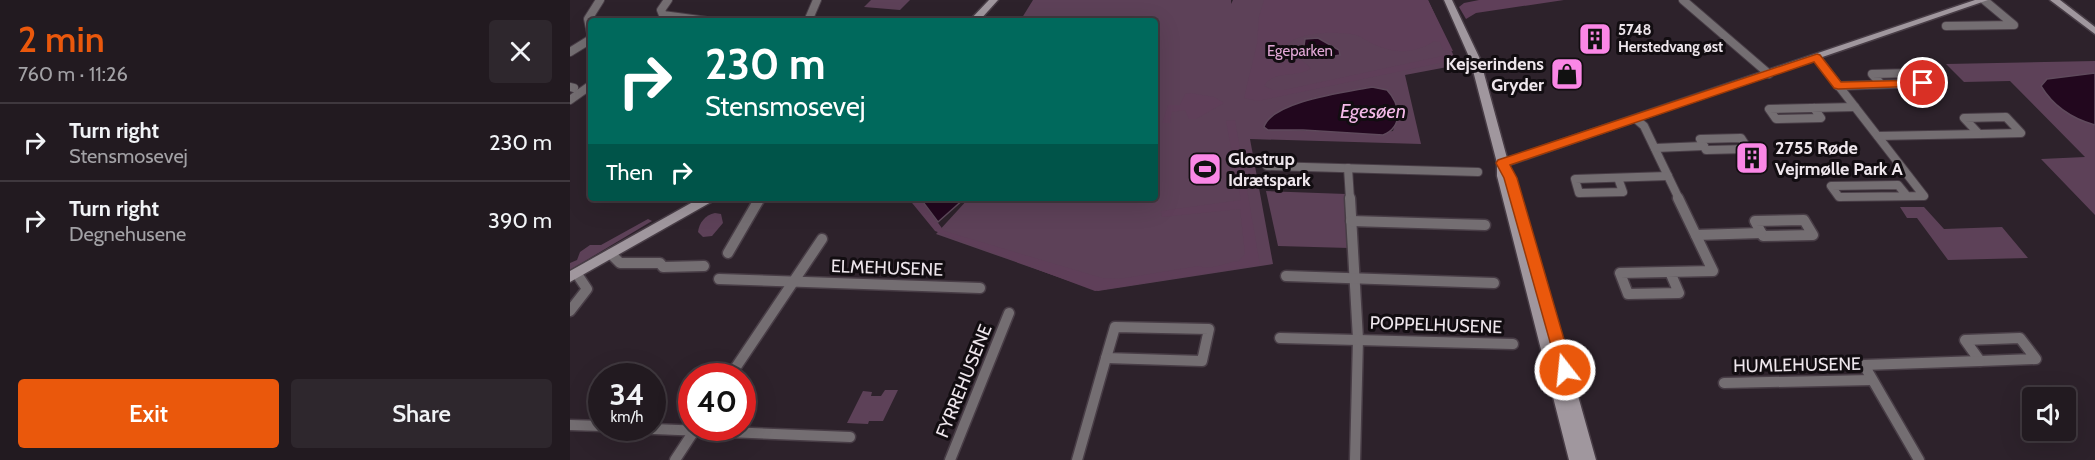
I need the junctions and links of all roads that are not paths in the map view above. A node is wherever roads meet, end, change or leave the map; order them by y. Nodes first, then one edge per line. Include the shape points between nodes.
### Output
1 (600, 0) edge
2 (668, 0) edge
3 (817, 0) edge
4 (994, 0) edge
5 (1448, 0) edge
6 (1683, 0) edge
7 (1984, 0) edge
8 (2054, 0) edge
9 (588, 18) edge
10 (685, 18) edge
11 (809, 18) edge
12 (977, 18) edge
13 (1946, 26) dead end
14 (2095, 31) edge
15 (588, 41) edge
16 (570, 52) edge
17 (1817, 58) junction
18 (1768, 74) junction
19 (1881, 84) junction
20 (1838, 86) junction
21 (588, 88) edge
22 (570, 100) edge
23 (1855, 107) junction
24 (1814, 108) junction
25 (1637, 120) junction
26 (1979, 134) junction
27 (1878, 136) junction
28 (1704, 146) junction
29 (1655, 147) junction
30 (1503, 163) junction
31 (1267, 166) dead end
32 (1348, 168) junction
33 (1479, 172) dead end
34 (1668, 176) junction
35 (1618, 178) junction
36 (1907, 196) junction
37 (704, 201) edge
38 (758, 201) edge
39 (1351, 221) junction
40 (1485, 225) dead end
41 (1761, 233) junction
42 (1696, 235) junction
43 (822, 239) dead end
44 (728, 253) dead end
45 (611, 254) junction
46 (704, 266) dead end
47 (1670, 272) junction
48 (573, 276) edge
49 (1286, 276) dead end
50 (1354, 278) junction
51 (718, 279) dead end
52 (793, 283) junction
53 (1494, 283) dead end
54 (980, 288) dead end
55 (570, 311) edge
56 (1009, 313) dead end
57 (1280, 338) dead end
58 (1358, 339) junction
59 (1514, 344) dead end
60 (1106, 358) junction
61 (1980, 361) junction
62 (739, 363) edge
63 (1872, 380) junction
64 (1724, 383) dead end
65 (570, 425) edge
66 (588, 426) edge
67 (756, 432) edge
68 (850, 437) dead end
69 (687, 441) edge
70 (675, 460) edge
71 (950, 460) edge
72 (1077, 460) edge
73 (1355, 460) edge
74 (1577, 460) edge
75 (1588, 460) edge
76 (1919, 460) edge

1 - 9 street
2 - 10 street via 661,9 663,15
3 - 11 street
4 - 12 street
5 - 30 street via 1475,59
6 - 18 street
7 - 13 street via 2014,25
7 - 17 street
8 - 14 street
15 - 16 street
17 - 18 street
17 - 20 street
18 - 25 street
19 - 19 street via 1896,84 1923,83 1913,73 1872,74
19 - 20 street
20 - 23 street
21 - 22 street
23 - 24 street
23 - 27 street
24 - 24 street via 1808,108 1769,109 1776,119 1821,118
25 - 29 street
25 - 30 street
26 - 26 street via 2000,133 2021,133 2006,117 1964,118
26 - 27 street
27 - 36 street via 1924,195
28 - 28 street via 1706,150 1748,149 1741,138 1700,139
28 - 29 street
29 - 34 street
30 - 74 street via 1503,176
30 - 75 street via 1511,178
31 - 32 street
32 - 33 street
32 - 39 street, POPPELHUSENE
34 - 35 street
34 - 42 street
35 - 35 street via 1607,178 1575,179 1580,193 1623,192
36 - 36 street via 1839,197 1831,186 1898,185
37 - 45 street
38 - 44 street
39 - 40 street
39 - 50 street, POPPELHUSENE
41 - 41 street via 1763,236 1813,236 1804,220 1755,221
41 - 42 street
42 - 47 street via 1713,271
43 - 52 street, ELMEHUSENE
45 - 46 street via 620,263
45 - 48 street
47 - 47 street via 1643,272 1620,273 1628,294 1679,293
48 - 55 street via 587,289
49 - 50 street
50 - 53 street
50 - 58 street, POPPELHUSENE
51 - 52 street, ELMEHUSENE
52 - 54 street, ELMEHUSENE
52 - 62 street, ELMEHUSENE
56 - 71 street, FYRREHUSENE
57 - 58 street, POPPELHUSENE
58 - 59 street, POPPELHUSENE
58 - 73 street, POPPELHUSENE
60 - 60 street via 1202,362 1209,329 1115,327
60 - 72 street
61 - 61 street, HUMLEHUSENE via 1965,340 2020,338 2036,359
61 - 63 street, HUMLEHUSENE via 1864,365
63 - 64 street, HUMLEHUSENE
63 - 76 street, HUMLEHUSENE
65 - 66 street
67 - 68 street
69 - 70 street

